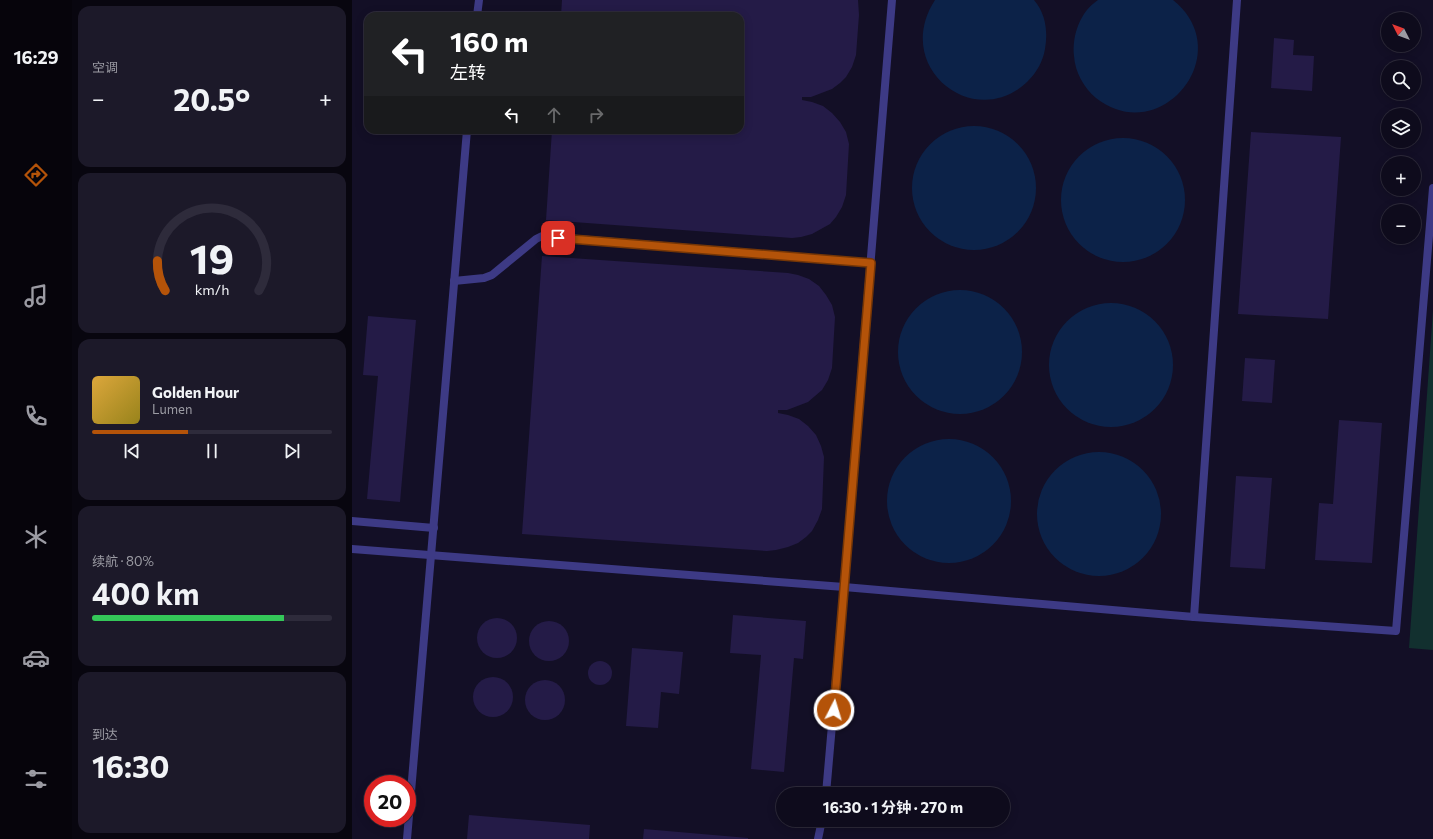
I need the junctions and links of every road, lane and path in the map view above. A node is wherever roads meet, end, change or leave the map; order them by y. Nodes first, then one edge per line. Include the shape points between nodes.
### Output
1 (479, 0) edge
2 (892, 0) edge
3 (1237, 0) edge
4 (478, 12) edge
5 (467, 134) edge
6 (1433, 188) edge
7 (871, 263) junction
8 (454, 281) junction
9 (352, 521) edge
10 (434, 528) junction
11 (352, 549) edge
12 (432, 555) junction
13 (844, 587) junction
14 (1194, 617) junction
15 (827, 787) edge
16 (821, 827) edge
17 (407, 839) edge
18 (818, 839) edge

1 - 4 lane
2 - 7 lane
3 - 14 lane
5 - 8 lane
6 - 14 lane via 1396,631
7 - 8 lane via 542,236 492,275
7 - 13 lane
8 - 10 lane
9 - 10 lane
10 - 12 lane
11 - 12 lane
12 - 13 lane
12 - 17 lane
13 - 14 lane
13 - 15 lane
16 - 18 lane

